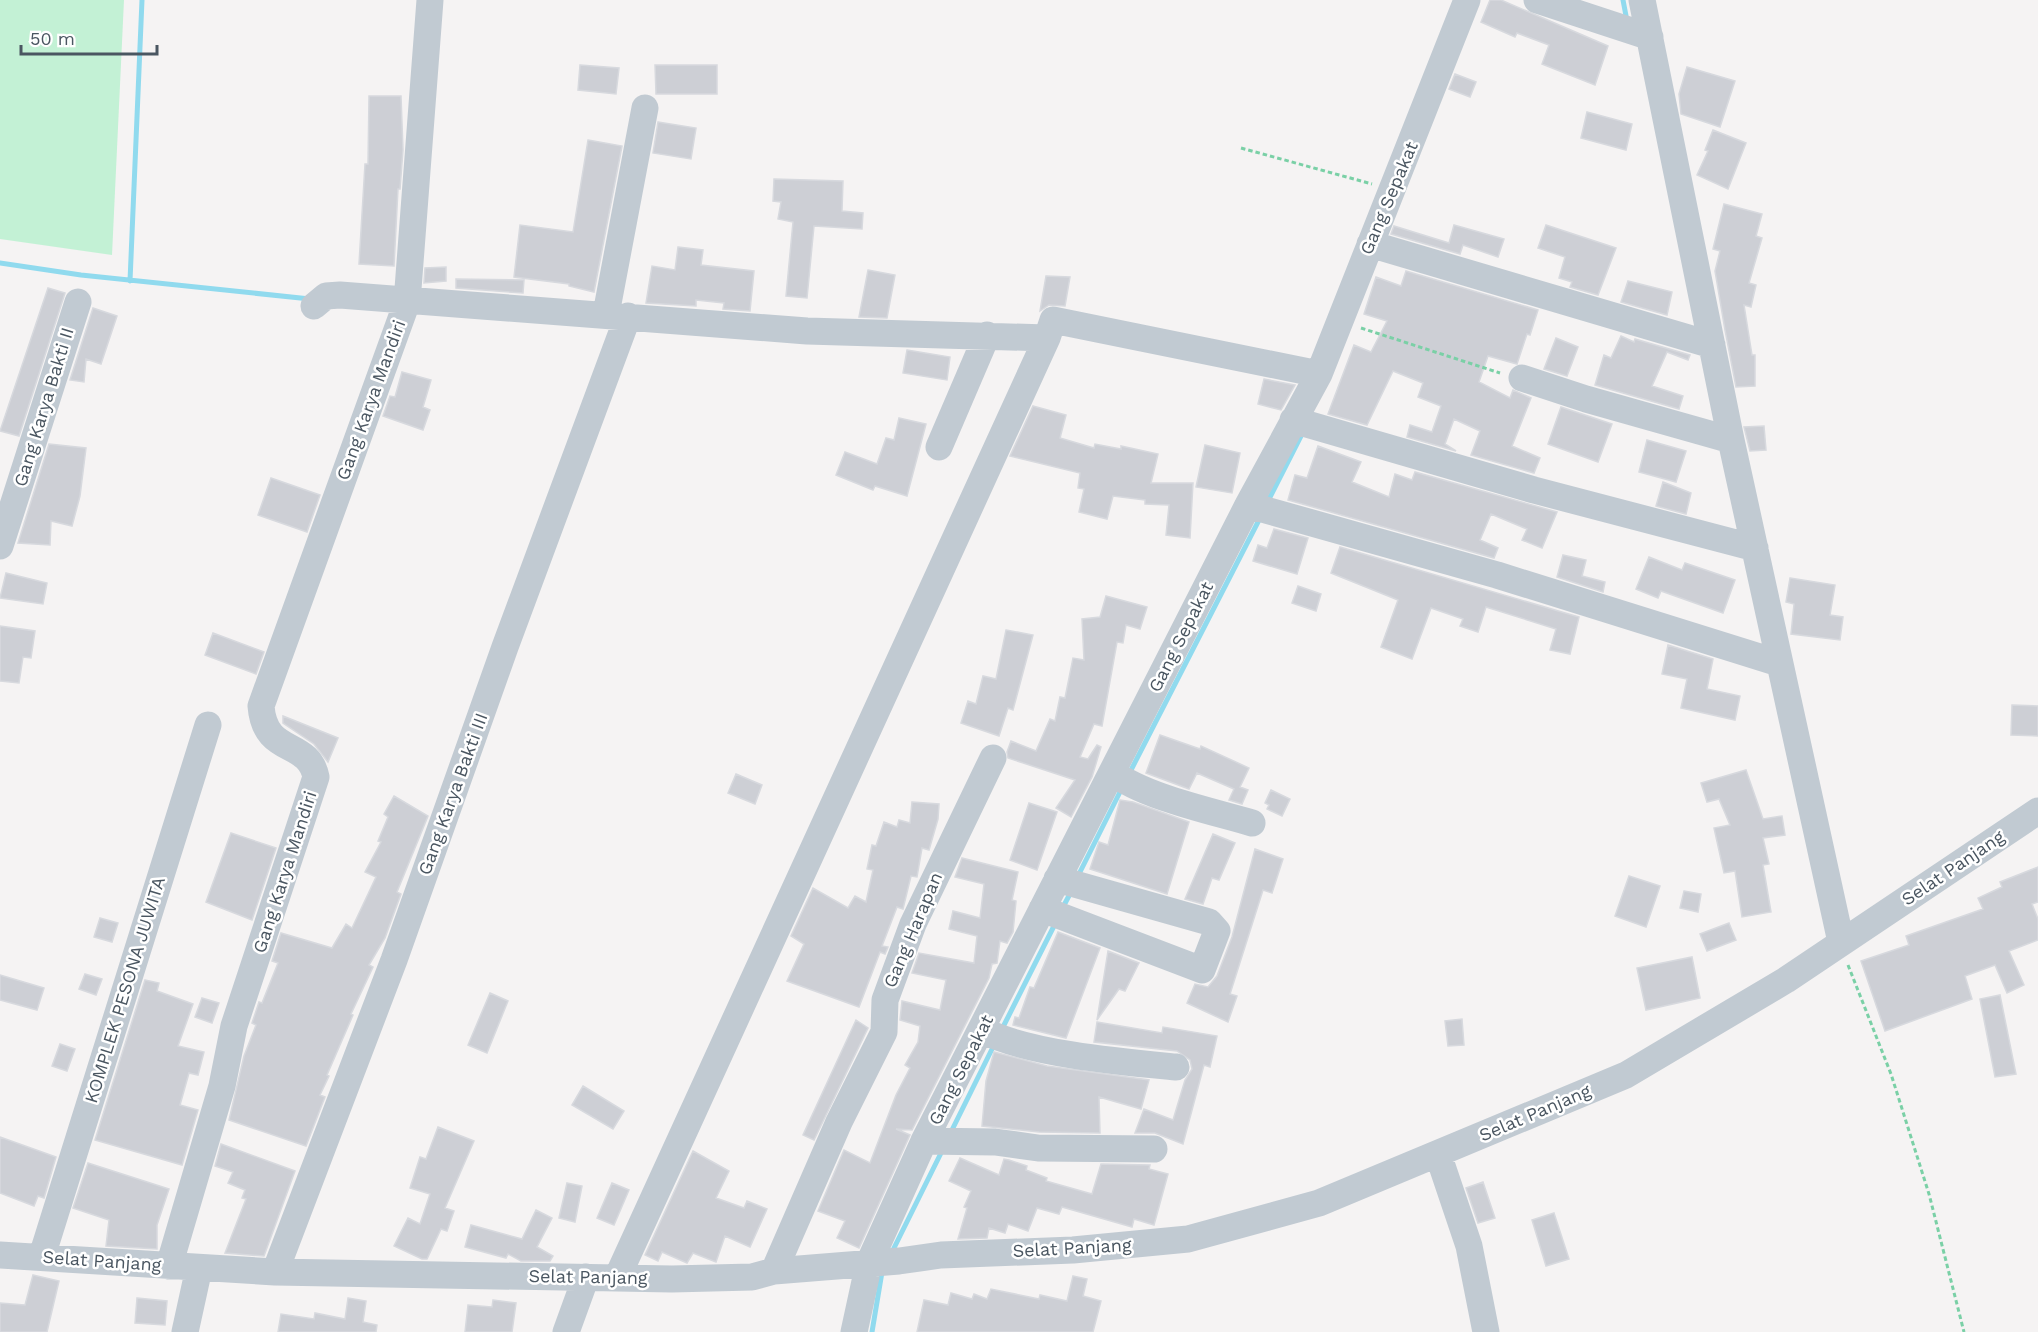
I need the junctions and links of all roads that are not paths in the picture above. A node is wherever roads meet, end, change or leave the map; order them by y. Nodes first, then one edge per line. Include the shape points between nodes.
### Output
1 (430, 0) edge
2 (1467, 0) edge
3 (1537, 0) edge
4 (1642, 0) edge
5 (1650, 37) junction
6 (645, 108) dead end
7 (1378, 246) junction
8 (78, 302) dead end
9 (407, 302) junction
10 (314, 306) dead end
11 (620, 321) junction
12 (1047, 338) junction
13 (982, 344) junction
14 (1712, 345) junction
15 (1319, 374) junction
16 (1522, 378) road end
17 (1301, 423) junction
18 (1731, 440) junction
19 (939, 447) dead end
20 (1261, 508) junction
21 (0, 546) edge
22 (1755, 548) junction
23 (1779, 663) junction
24 (208, 725) dead end
25 (993, 758) dead end
26 (1122, 778) junction
27 (2038, 811) edge
28 (1252, 823) dead end
29 (1069, 882) junction
30 (1055, 914) junction
31 (1841, 942) junction
32 (992, 1035) junction
33 (1176, 1067) dead end
34 (939, 1141) junction
35 (1154, 1149) dead end
36 (1438, 1154) junction
37 (0, 1255) edge
38 (42, 1256) junction
39 (881, 1262) junction
40 (169, 1266) junction
41 (199, 1268) junction
42 (774, 1270) junction
43 (275, 1272) junction
44 (586, 1277) junction
45 (617, 1278) junction
46 (185, 1332) edge
47 (566, 1332) edge
48 (854, 1332) edge
49 (1486, 1332) edge

1 - 9 street
2 - 7 street, Gang Sepakat via 1394,190
3 - 5 street
4 - 5 street
5 - 14 street
6 - 11 street, Gang Karya Bakti III
7 - 14 street
7 - 15 street, Gang Sepakat
8 - 21 street, Gang Karya Bakti II
9 - 10 street via 332,295
9 - 11 street
9 - 40 street, Gang Karya Mandiri via 263,694 265,728 272,738 306,758 316,777 234,1026 222,1086
11 - 13 street via 975,337
11 - 43 street, Gang Karya Bakti III via 394,960
12 - 13 street
12 - 15 street via 1053,320
12 - 45 street
13 - 19 street
14 - 18 street
15 - 17 street, Gang Sepakat
16 - 18 street
17 - 20 street, Gang Sepakat
17 - 22 street
18 - 22 street
20 - 23 street via 1497,575
20 - 26 street, Gang Sepakat
22 - 23 street
23 - 31 street
24 - 38 street, KOMPLEK PESONA JUWITA
25 - 42 street, Gang Harapan via 913,924 885,1000 884,1032 839,1122
26 - 28 street
26 - 29 street, Gang Sepakat
27 - 31 street, Selat Panjang
29 - 30 street, Gang Sepakat
29 - 30 street via 1209,922 1216,931 1202,970
30 - 32 street, Gang Sepakat
31 - 36 street, Selat Panjang via 1786,980 1626,1075
32 - 33 street via 1106,1059
32 - 34 street, Gang Sepakat
34 - 35 street via 1038,1148
34 - 39 street, Gang Sepakat
36 - 39 street, Selat Panjang via 1319,1203 1188,1239
36 - 49 street via 1469,1246
37 - 38 street, Selat Panjang
38 - 40 street, Selat Panjang
39 - 42 street, Selat Panjang
39 - 48 street, Gang Sepakat
40 - 41 street, Selat Panjang
41 - 43 street, Selat Panjang
41 - 46 street
42 - 45 street, Selat Panjang via 752,1277
43 - 44 street, Selat Panjang
44 - 45 street, Selat Panjang
44 - 47 street

